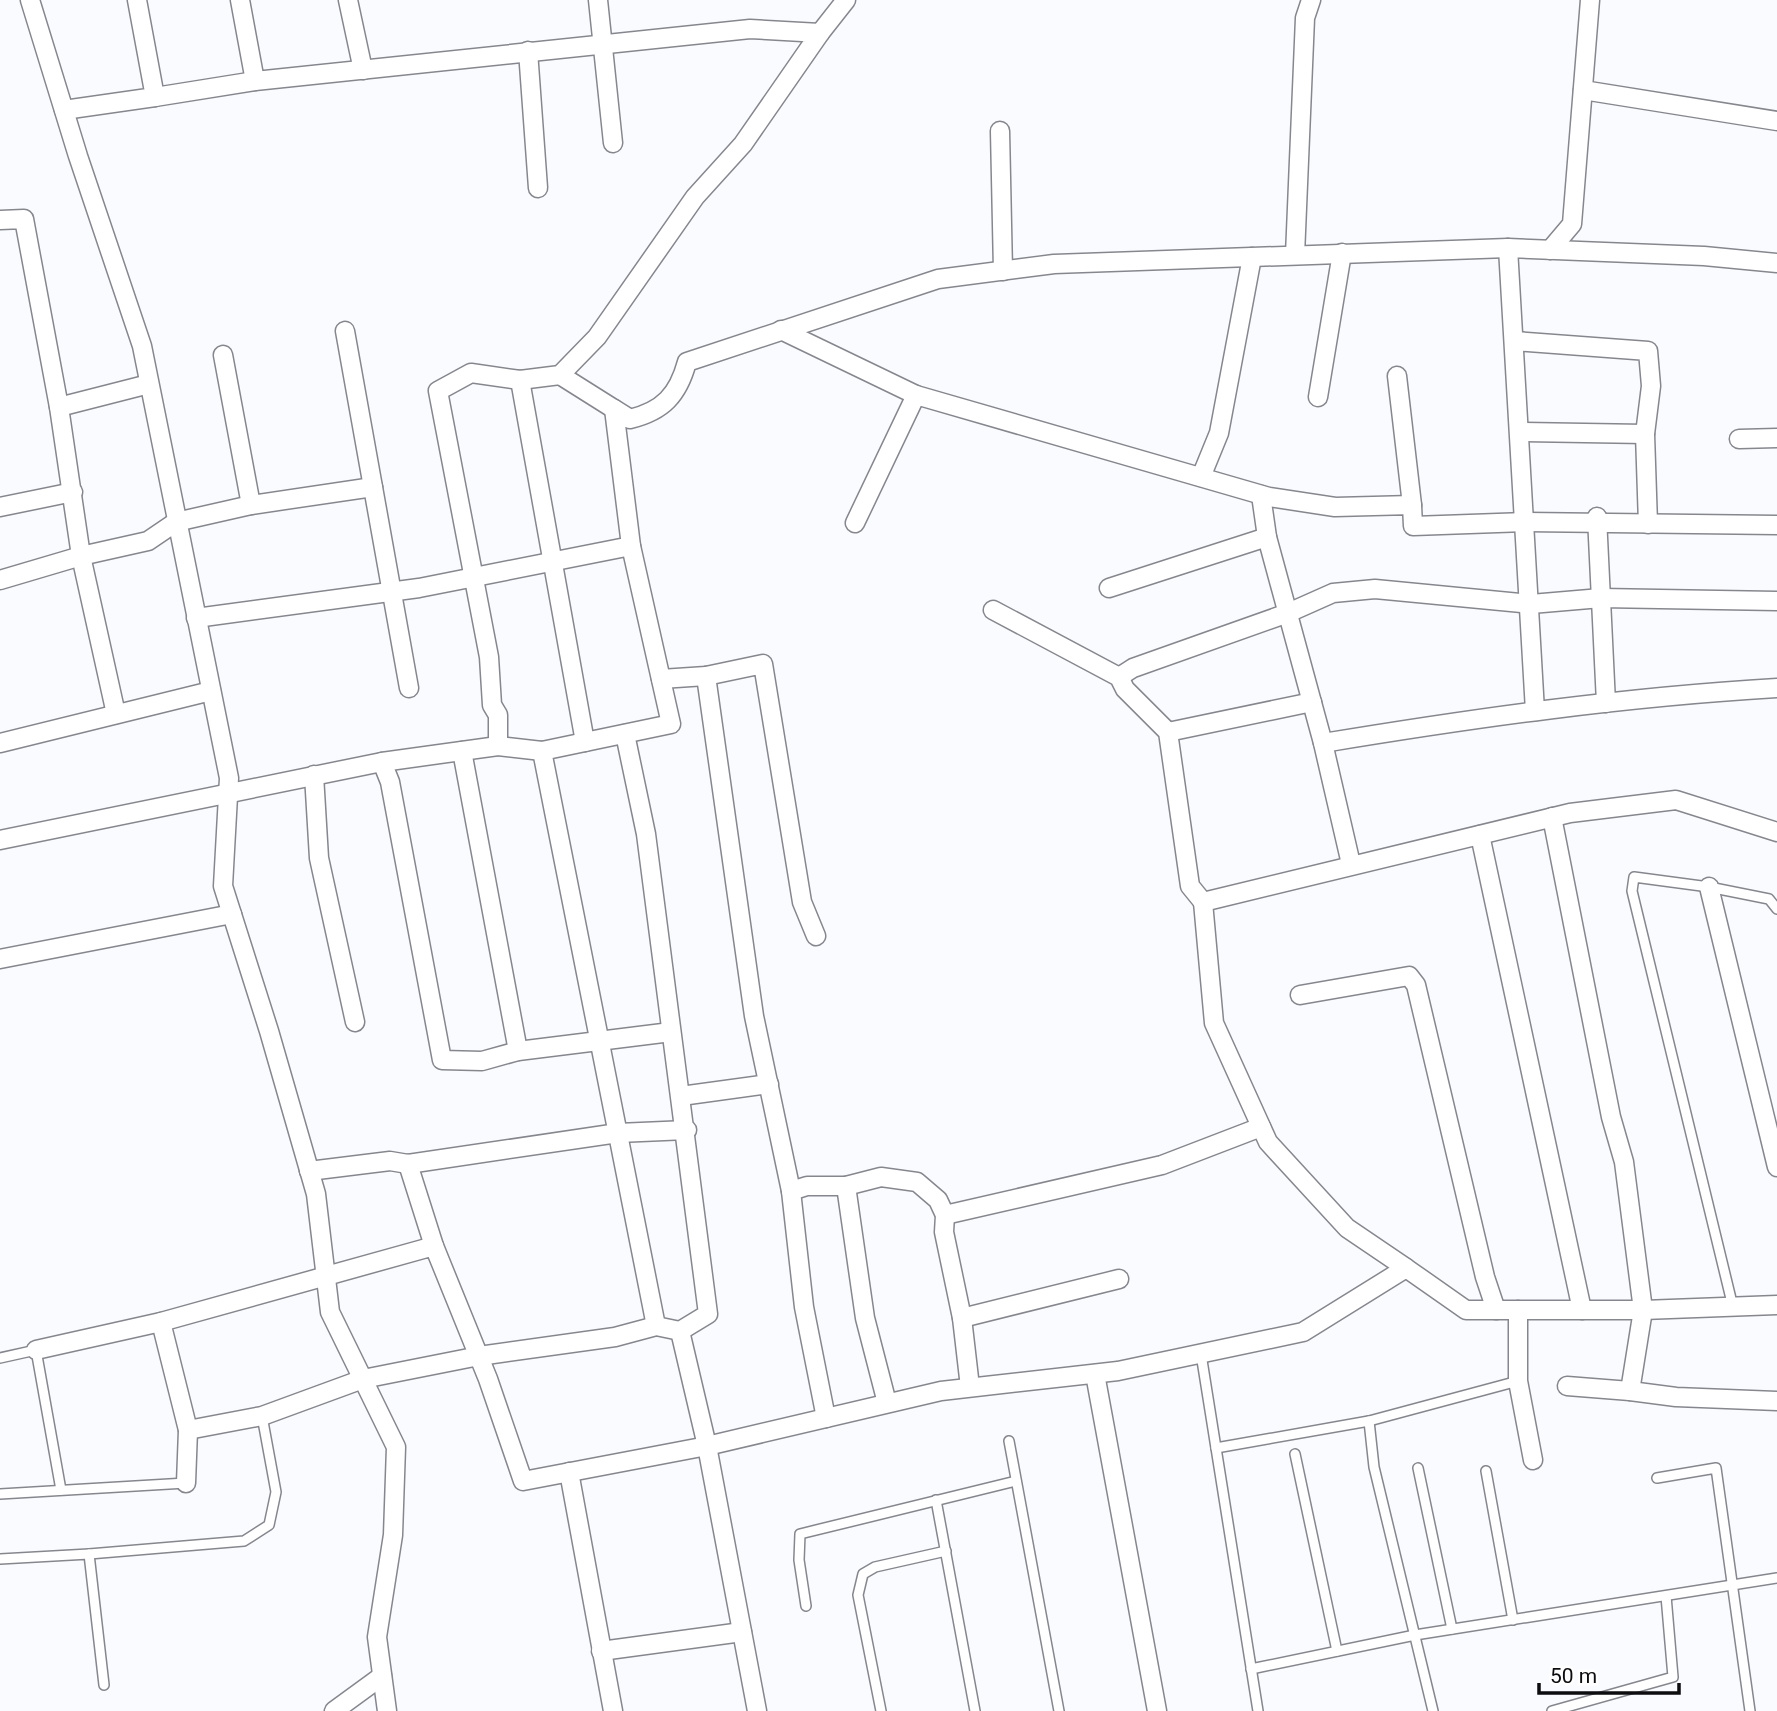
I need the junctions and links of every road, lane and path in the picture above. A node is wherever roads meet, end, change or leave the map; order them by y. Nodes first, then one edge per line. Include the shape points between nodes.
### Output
1 (30, 0) edge
2 (137, 0) edge
3 (240, 0) edge
4 (348, 0) edge
5 (598, 0) edge
6 (846, 0) edge
7 (1311, 0) edge
8 (1590, 0) edge
9 (820, 33) junction
10 (602, 43) junction
11 (527, 51) junction
12 (363, 70) junction
13 (255, 81) junction
14 (1583, 90) junction
15 (155, 97) junction
16 (64, 110) junction
17 (1777, 121) edge
18 (1000, 131) dead end
19 (612, 143) dead end
20 (538, 188) dead end
21 (0, 220) edge
22 (1508, 248) junction
23 (1550, 250) junction
24 (1342, 253) junction
25 (1295, 255) junction
26 (1252, 257) junction
27 (1777, 263) edge
28 (1003, 271) junction
29 (781, 330) junction
30 (345, 331) dead end
31 (1514, 341) junction
32 (223, 355) dead end
33 (560, 375) junction
34 (1397, 376) dead end
35 (520, 380) junction
36 (149, 384) junction
37 (916, 396) junction
38 (1318, 397) dead end
39 (59, 407) junction
40 (614, 409) junction
41 (1521, 432) junction
42 (1645, 435) junction
43 (1777, 438) edge
44 (1739, 439) dead end
45 (1201, 477) junction
46 (373, 487) junction
47 (73, 492) junction
48 (1261, 495) junction
49 (251, 505) junction
50 (1412, 505) junction
51 (0, 507) edge
52 (1597, 520) junction
53 (176, 522) junction
54 (1526, 522) junction
55 (855, 523) dead end
56 (1648, 524) junction
57 (1777, 525) edge
58 (1268, 537) junction
59 (631, 546) junction
60 (81, 556) junction
61 (552, 561) junction
62 (474, 577) junction
63 (0, 580) edge
64 (1109, 588) dead end
65 (391, 592) junction
66 (1601, 598) junction
67 (1777, 601) edge
68 (1531, 604) junction
69 (993, 610) dead end
70 (1288, 613) junction
71 (196, 618) junction
72 (706, 676) junction
73 (1119, 677) junction
74 (661, 679) junction
75 (409, 688) dead end
76 (1777, 688) edge
77 (211, 691) junction
78 (1312, 702) junction
79 (1606, 703) junction
80 (1535, 711) junction
81 (116, 714) junction
82 (1168, 732) junction
83 (625, 734) junction
84 (585, 742) junction
85 (0, 743) edge
86 (1323, 743) junction
87 (498, 746) junction
88 (462, 751) junction
89 (542, 751) junction
90 (382, 762) junction
91 (314, 775) junction
92 (228, 794) junction
93 (1552, 817) junction
94 (1777, 832) edge
95 (1480, 835) junction
96 (0, 840) edge
97 (1351, 864) junction
98 (1709, 887) junction
99 (1203, 902) junction
100 (1777, 909) edge
101 (232, 914) junction
102 (816, 936) dead end
103 (0, 960) edge
104 (1300, 995) dead end
105 (355, 1022) dead end
106 (671, 1032) junction
107 (600, 1039) junction
108 (518, 1051) junction
109 (769, 1084) junction
110 (681, 1096) junction
111 (1261, 1127) junction
112 (687, 1130) junction
113 (618, 1133) junction
114 (408, 1164) junction
115 (1777, 1167) edge
116 (309, 1171) junction
117 (846, 1186) junction
118 (791, 1191) junction
119 (945, 1215) junction
120 (434, 1246) junction
121 (1406, 1268) junction
122 (326, 1275) junction
123 (1119, 1279) dead end
124 (1777, 1305) edge
125 (1733, 1307) junction
126 (1496, 1310) junction
127 (1518, 1310) junction
128 (1582, 1310) junction
129 (1643, 1310) junction
130 (962, 1318) junction
131 (161, 1322) junction
132 (656, 1326) junction
133 (680, 1331) junction
134 (36, 1350) junction
135 (1201, 1354) junction
136 (479, 1356) junction
137 (0, 1358) edge
138 (1095, 1374) junction
139 (363, 1379) junction
140 (1518, 1381) junction
141 (1567, 1386) dead end
142 (970, 1387) junction
143 (1630, 1391) junction
144 (1777, 1401) edge
145 (887, 1403) junction
146 (262, 1416) junction
147 (826, 1418) junction
148 (1369, 1421) junction
149 (188, 1430) junction
150 (1009, 1441) dead end
151 (707, 1446) junction
152 (1216, 1448) junction
153 (1295, 1454) dead end
154 (1533, 1460) dead end
155 (1418, 1468) dead end
156 (1486, 1471) dead end
157 (569, 1472) junction
158 (1657, 1478) dead end
159 (1016, 1480) junction
160 (186, 1483) joint
161 (61, 1490) junction
162 (0, 1494) edge
163 (936, 1500) junction
164 (946, 1551) junction
165 (89, 1554) junction
166 (0, 1559) edge
167 (1777, 1578) edge
168 (1731, 1586) junction
169 (1666, 1596) junction
170 (806, 1606) dead end
171 (1513, 1620) junction
172 (1452, 1629) junction
173 (742, 1632) junction
174 (1415, 1635) junction
175 (601, 1651) junction
176 (1337, 1651) junction
177 (1251, 1669) junction
178 (382, 1676) junction
179 (104, 1685) dead end
180 (334, 1711) edge
181 (387, 1711) edge
182 (613, 1711) edge
183 (757, 1711) edge
184 (881, 1711) edge
185 (975, 1711) edge
186 (1059, 1711) edge
187 (1157, 1711) edge
188 (1258, 1711) edge
189 (1433, 1711) edge
190 (1552, 1711) edge
191 (1750, 1711) edge

1 - 16 street
2 - 15 street
3 - 13 street
4 - 12 street
5 - 10 street
6 - 9 street
7 - 25 street via 1305,18
8 - 14 street
9 - 10 street via 750,29
9 - 33 street via 743,144 695,197 597,337
10 - 11 street
10 - 19 street
11 - 12 street
11 - 20 street
12 - 13 street
13 - 15 street
14 - 17 street
14 - 23 street via 1572,223
15 - 16 street
16 - 36 street via 142,346
18 - 28 street
21 - 39 street via 24,219
22 - 23 street
22 - 24 street
22 - 31 street
23 - 27 street
24 - 25 street
24 - 38 street
25 - 26 street
26 - 28 street via 1054,264
26 - 45 street via 1219,433
28 - 29 street via 937,279
29 - 37 street
29 - 40 street via 687,362 680,387 652,414 630,419
30 - 46 street
31 - 41 street
31 - 42 street via 1648,351 1651,386
32 - 49 street
33 - 35 street
33 - 40 street
34 - 50 street
35 - 61 street
35 - 62 street via 471,373 438,391
36 - 39 street
36 - 53 street
37 - 45 street
37 - 55 street
39 - 47 street
40 - 59 street
41 - 42 street
41 - 54 street
42 - 56 street
43 - 44 street
45 - 48 street
46 - 49 street
46 - 65 street
47 - 51 street
47 - 60 street
48 - 50 street via 1335,507
48 - 58 street
49 - 53 street
50 - 54 street via 1413,527
52 - 54 street
52 - 56 street
52 - 66 street
53 - 60 street via 148,541
53 - 71 street
54 - 68 street
56 - 57 street
58 - 64 street
58 - 70 street
59 - 61 street
59 - 74 street
60 - 63 street
60 - 81 street
61 - 62 street
61 - 84 street
62 - 65 street
62 - 87 street via 489,657 492,705 498,715
65 - 71 street
65 - 75 street
66 - 67 street
66 - 68 street
66 - 79 street
68 - 70 street via 1375,589 1333,593
68 - 80 street
69 - 73 street
70 - 73 street
70 - 78 street
71 - 77 street
72 - 74 street
72 - 102 street via 763,664 802,902
72 - 109 street via 754,1016
73 - 82 street via 1125,689
74 - 83 street via 671,724
76 - 79 street
77 - 81 street
77 - 92 street via 229,778
78 - 82 street
78 - 86 street
79 - 80 street
80 - 86 street
81 - 85 street
82 - 99 street via 1191,886
83 - 84 street
83 - 106 street via 646,834
84 - 89 street
86 - 97 street
87 - 88 street
87 - 89 street
88 - 90 street
88 - 108 street
89 - 107 street
90 - 91 street
90 - 108 street via 390,782 442,1060 482,1061
91 - 92 street
91 - 105 street via 319,858
92 - 96 street
92 - 101 street via 223,886
93 - 94 street via 1676,800
93 - 95 street
93 - 129 street via 1611,1117 1624,1162
95 - 97 street
95 - 128 street
97 - 99 street
98 - 100 lane via 1769,899
98 - 115 street
98 - 125 lane via 1634,877 1632,891
99 - 111 street via 1214,1023
101 - 103 street
101 - 116 street
104 - 126 street via 1409,976 1416,985
106 - 107 street
106 - 110 street
107 - 108 street
107 - 113 street
109 - 110 street
109 - 118 street
110 - 112 street
111 - 119 street via 1162,1165
111 - 121 street via 1268,1142 1347,1228
112 - 113 street
112 - 133 street via 708,1314
113 - 114 street
113 - 132 street
114 - 116 street via 390,1161
114 - 120 street
116 - 122 street
117 - 118 street via 807,1186
117 - 119 street via 881,1177 917,1182 938,1200
117 - 145 street via 865,1318
118 - 147 street via 804,1307
119 - 130 street via 944,1232
120 - 122 street
120 - 136 street
121 - 126 street via 1466,1310
121 - 135 street via 1303,1332
122 - 131 street
122 - 139 street via 330,1312
123 - 130 street
124 - 125 street
125 - 129 street
126 - 127 street
127 - 128 street
127 - 140 street
128 - 129 street
129 - 143 street
130 - 142 street
131 - 134 street
131 - 149 street
132 - 133 street
132 - 136 street via 615,1337
133 - 151 street
134 - 137 lane
134 - 161 lane
135 - 138 street
135 - 152 lane
136 - 139 street
136 - 157 street via 523,1481
138 - 142 street
138 - 187 street
139 - 146 street
139 - 178 street via 396,1447 393,1535 377,1637
140 - 148 lane
140 - 154 street
141 - 143 street
142 - 145 street
143 - 144 street
145 - 147 street
146 - 149 street
146 - 165 lane via 276,1492 269,1525 244,1541
147 - 151 street
148 - 152 lane
148 - 174 lane via 1374,1467
149 - 160 street
150 - 159 lane
151 - 157 street
151 - 173 street
152 - 177 lane
153 - 176 lane
155 - 172 lane
156 - 171 lane
157 - 175 street
158 - 168 lane via 1716,1468
159 - 163 lane
159 - 186 lane
160 - 161 lane
161 - 162 lane
163 - 164 lane
163 - 170 lane via 800,1534
164 - 184 lane via 875,1567 863,1574 858,1595
164 - 185 lane
165 - 166 lane
165 - 179 lane
167 - 168 lane
168 - 169 lane
168 - 191 lane
169 - 171 lane
169 - 190 lane via 1672,1678
171 - 172 lane
172 - 174 lane
173 - 175 street
173 - 183 street
174 - 176 lane
174 - 189 lane
175 - 182 street
176 - 177 lane
177 - 188 lane
178 - 180 street
178 - 181 street

